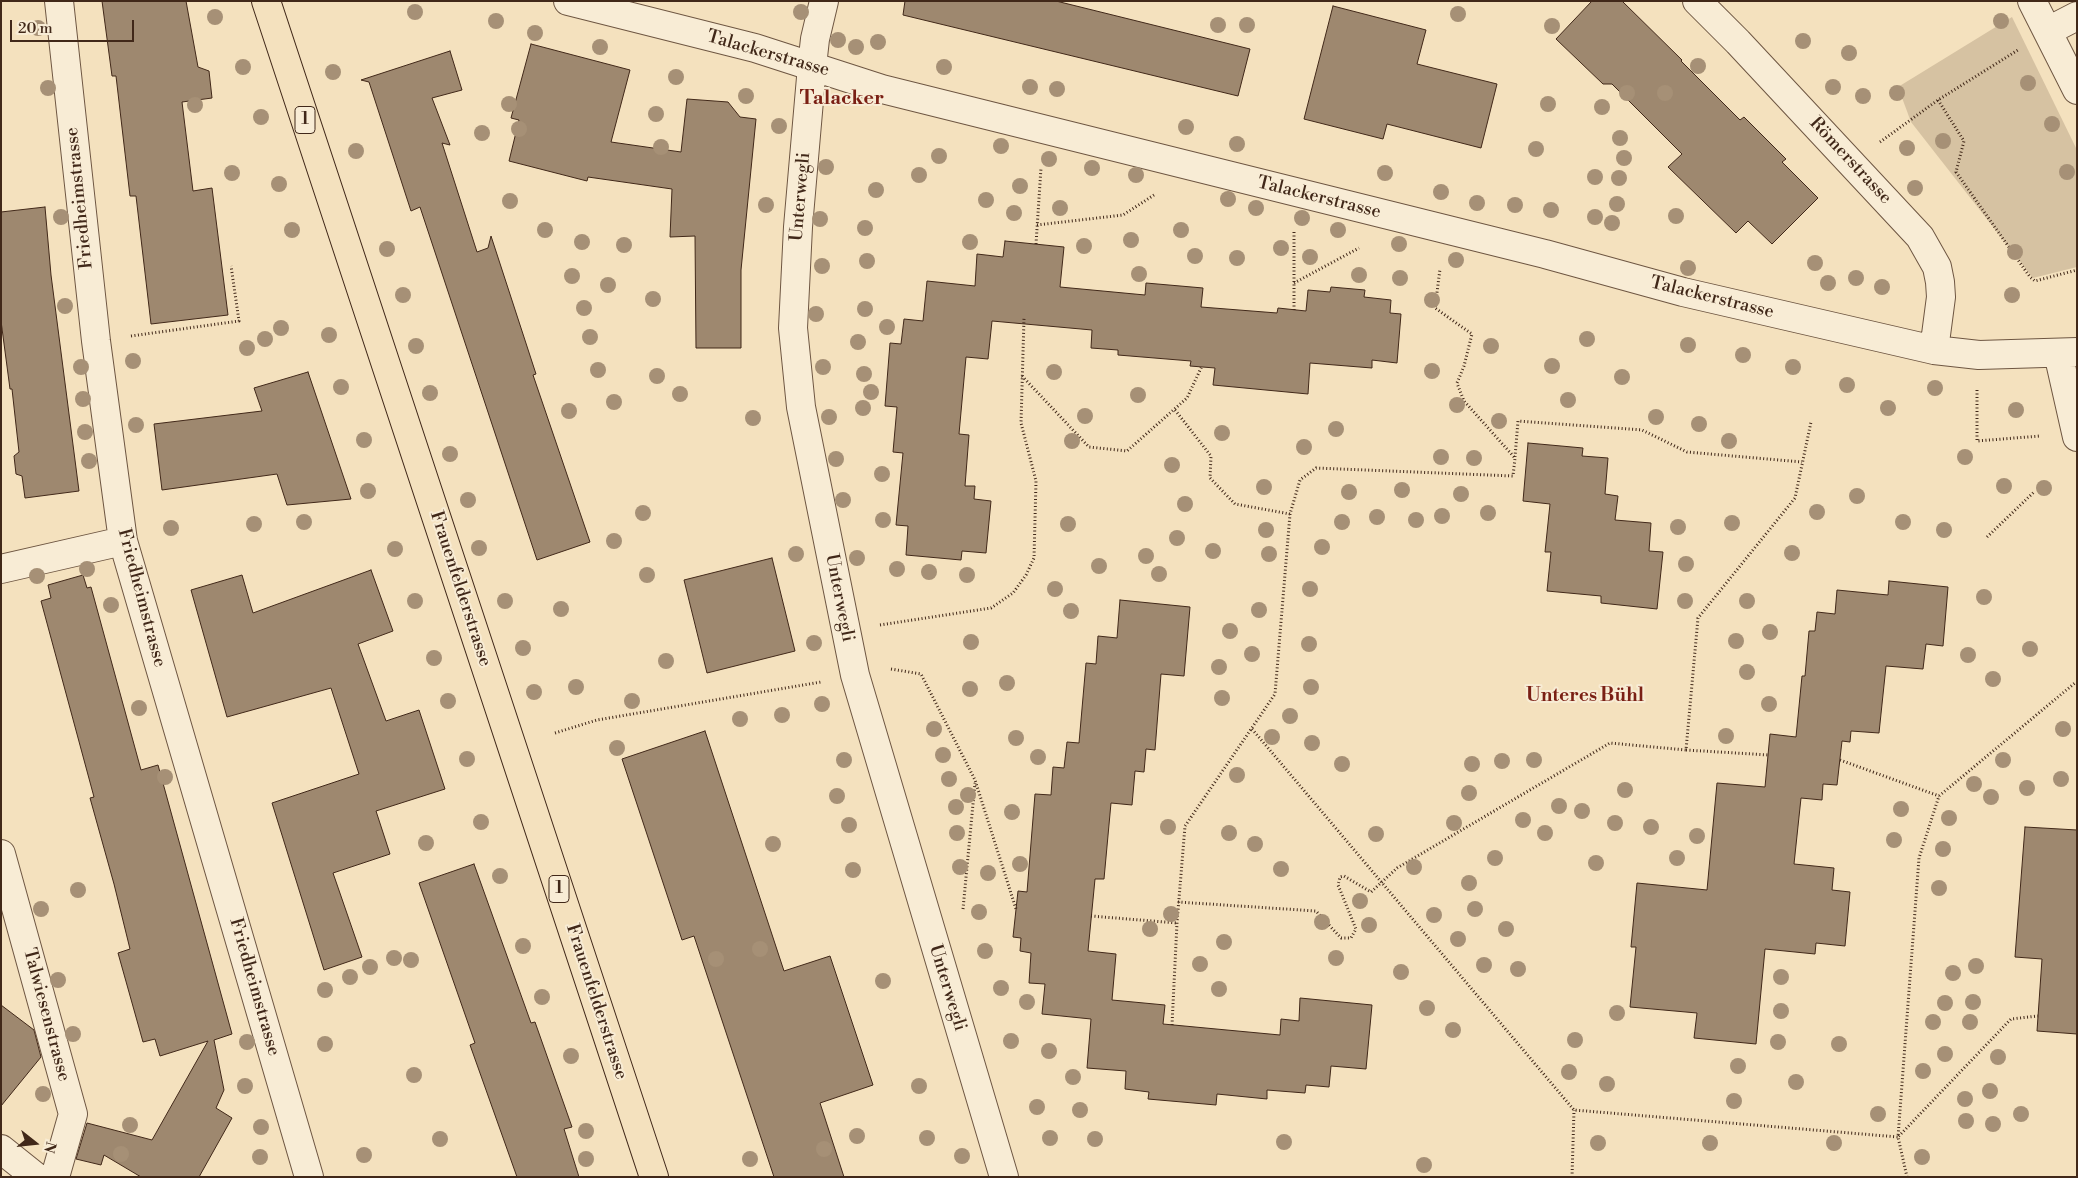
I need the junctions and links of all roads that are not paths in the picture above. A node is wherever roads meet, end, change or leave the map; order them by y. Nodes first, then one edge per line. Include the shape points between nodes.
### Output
1 (59, 1) edge
2 (266, 1) edge
3 (568, 1) edge
4 (824, 1) edge
5 (1697, 1) edge
6 (2032, 1) edge
7 (2077, 16) edge
8 (2048, 31) junction
9 (812, 66) junction
10 (2077, 90) edge
11 (1934, 350) junction
12 (2068, 353) edge
13 (2077, 437) edge
14 (123, 541) junction
15 (1, 569) edge
16 (1, 854) edge
17 (1, 1149) edge
18 (36, 1177) edge
19 (55, 1177) edge
20 (309, 1177) edge
21 (654, 1177) edge
22 (1004, 1177) edge

1 - 14 street, Friedheimstrasse via 96,341
2 - 21 main road, Frauenfelderstrasse / 1
3 - 9 street, Talackerstrasse via 755,48
4 - 9 street, Unterwegli
5 - 11 street, Römerstrasse via 1920,237 1937,267 1940,282
6 - 8 street
7 - 8 street
8 - 10 street
9 - 11 street, Talackerstrasse via 882,89 1545,254 1684,292
9 - 22 street, Unterwegli via 793,328 801,407 854,675
11 - 12 street, Talackerstrasse via 1979,355
12 - 13 street
14 - 15 street
14 - 20 street, Friedheimstrasse
16 - 19 street, Talwiesenstrasse via 73,1114
17 - 18 street

